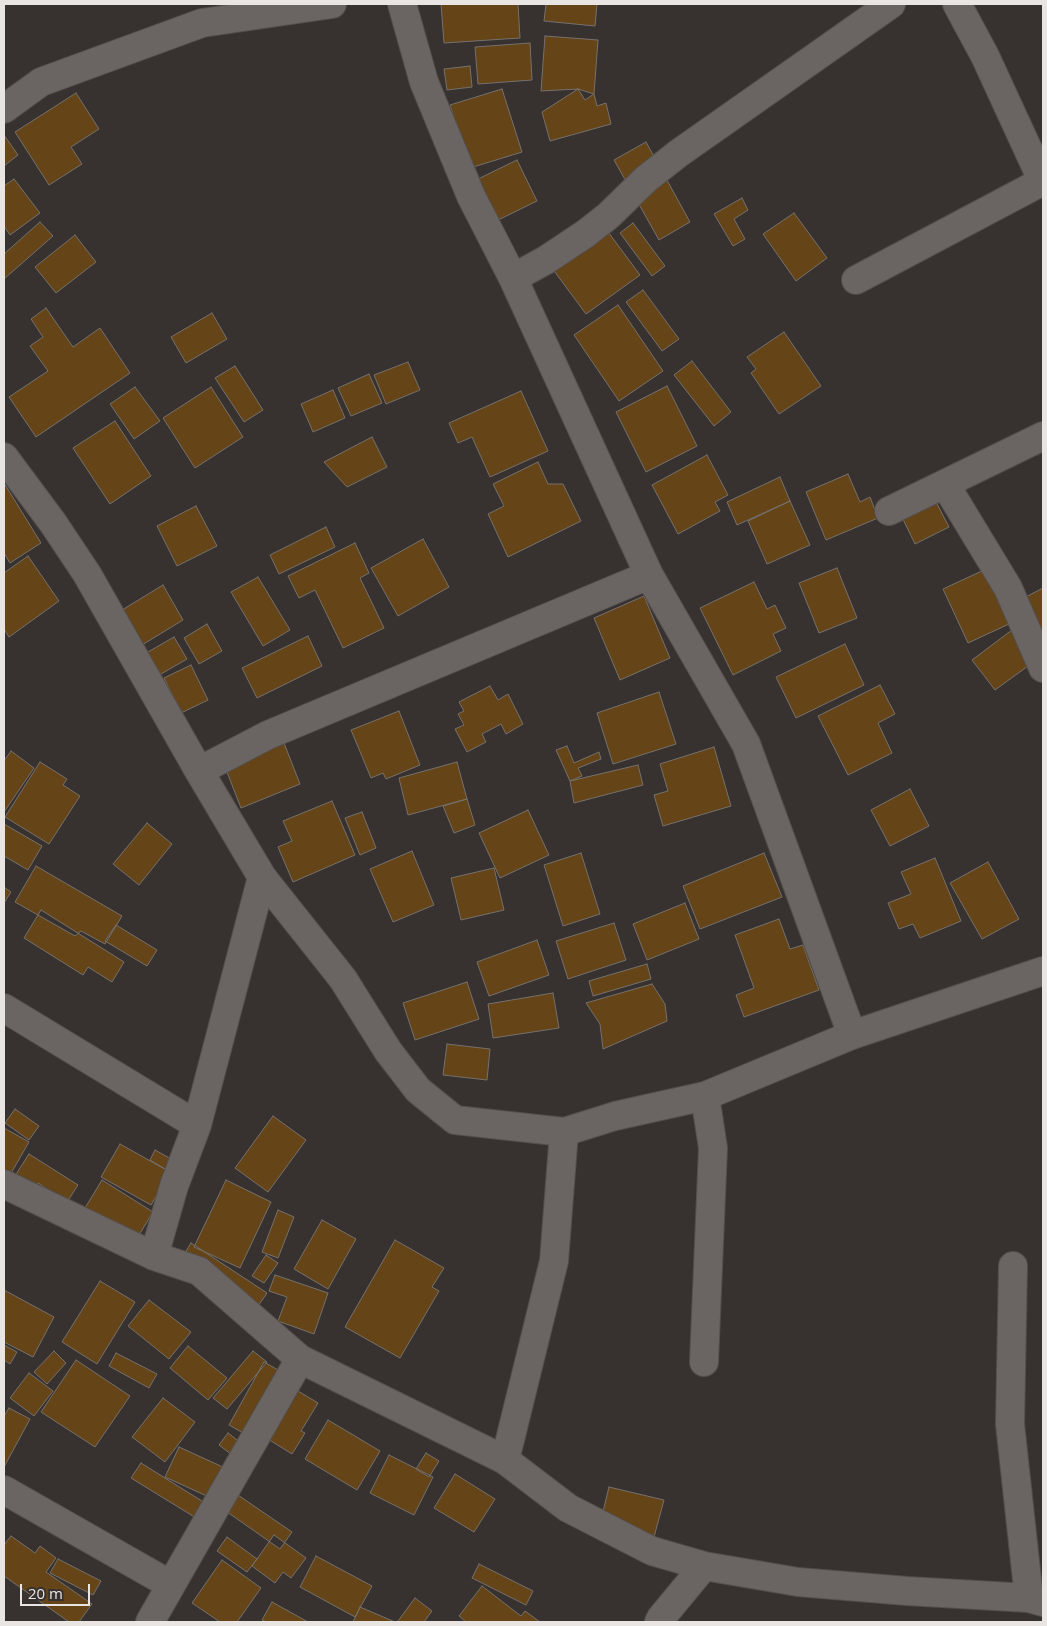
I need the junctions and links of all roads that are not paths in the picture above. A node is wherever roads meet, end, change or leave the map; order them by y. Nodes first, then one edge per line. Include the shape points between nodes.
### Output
1 (332, 4) edge
2 (402, 4) edge
3 (891, 4) edge
4 (957, 4) edge
5 (4, 109) edge
6 (1043, 181) edge
7 (513, 278) junction
8 (856, 280) dead end
9 (1043, 436) edge
10 (4, 457) edge
11 (945, 484) junction
12 (889, 511) dead end
13 (649, 575) junction
14 (1043, 668) edge
15 (199, 770) junction
16 (262, 878) junction
17 (1043, 971) edge
18 (4, 1008) edge
19 (852, 1035) junction
20 (705, 1096) junction
21 (197, 1125) junction
22 (564, 1132) junction
23 (4, 1184) edge
24 (154, 1256) junction
25 (1013, 1266) dead end
26 (300, 1359) junction
27 (704, 1362) dead end
28 (505, 1460) junction
29 (4, 1490) edge
30 (704, 1566) junction
31 (171, 1585) junction
32 (1036, 1600) edge
33 (150, 1622) edge
34 (658, 1622) edge

1 - 5 street via 202,23 41,82
2 - 7 street via 424,82 446,137
3 - 7 street via 679,153 585,234
4 - 6 street via 986,56
6 - 8 street
7 - 13 street
9 - 11 street
10 - 15 street via 87,574
11 - 12 street
11 - 14 street via 1008,588
13 - 15 street via 268,735
13 - 19 street via 746,744
15 - 16 street
16 - 21 street
16 - 22 street via 343,979 388,1051 418,1090 455,1120
17 - 19 street
18 - 21 street
19 - 20 street
20 - 22 street via 615,1116
20 - 27 street via 713,1148
21 - 24 street via 174,1186
22 - 28 street via 554,1261
23 - 24 street
24 - 26 street via 199,1271
25 - 32 street via 1010,1424
26 - 28 street
26 - 31 street
28 - 30 street via 568,1508 652,1551
29 - 31 street
30 - 32 street via 798,1582
30 - 34 street
31 - 33 street

